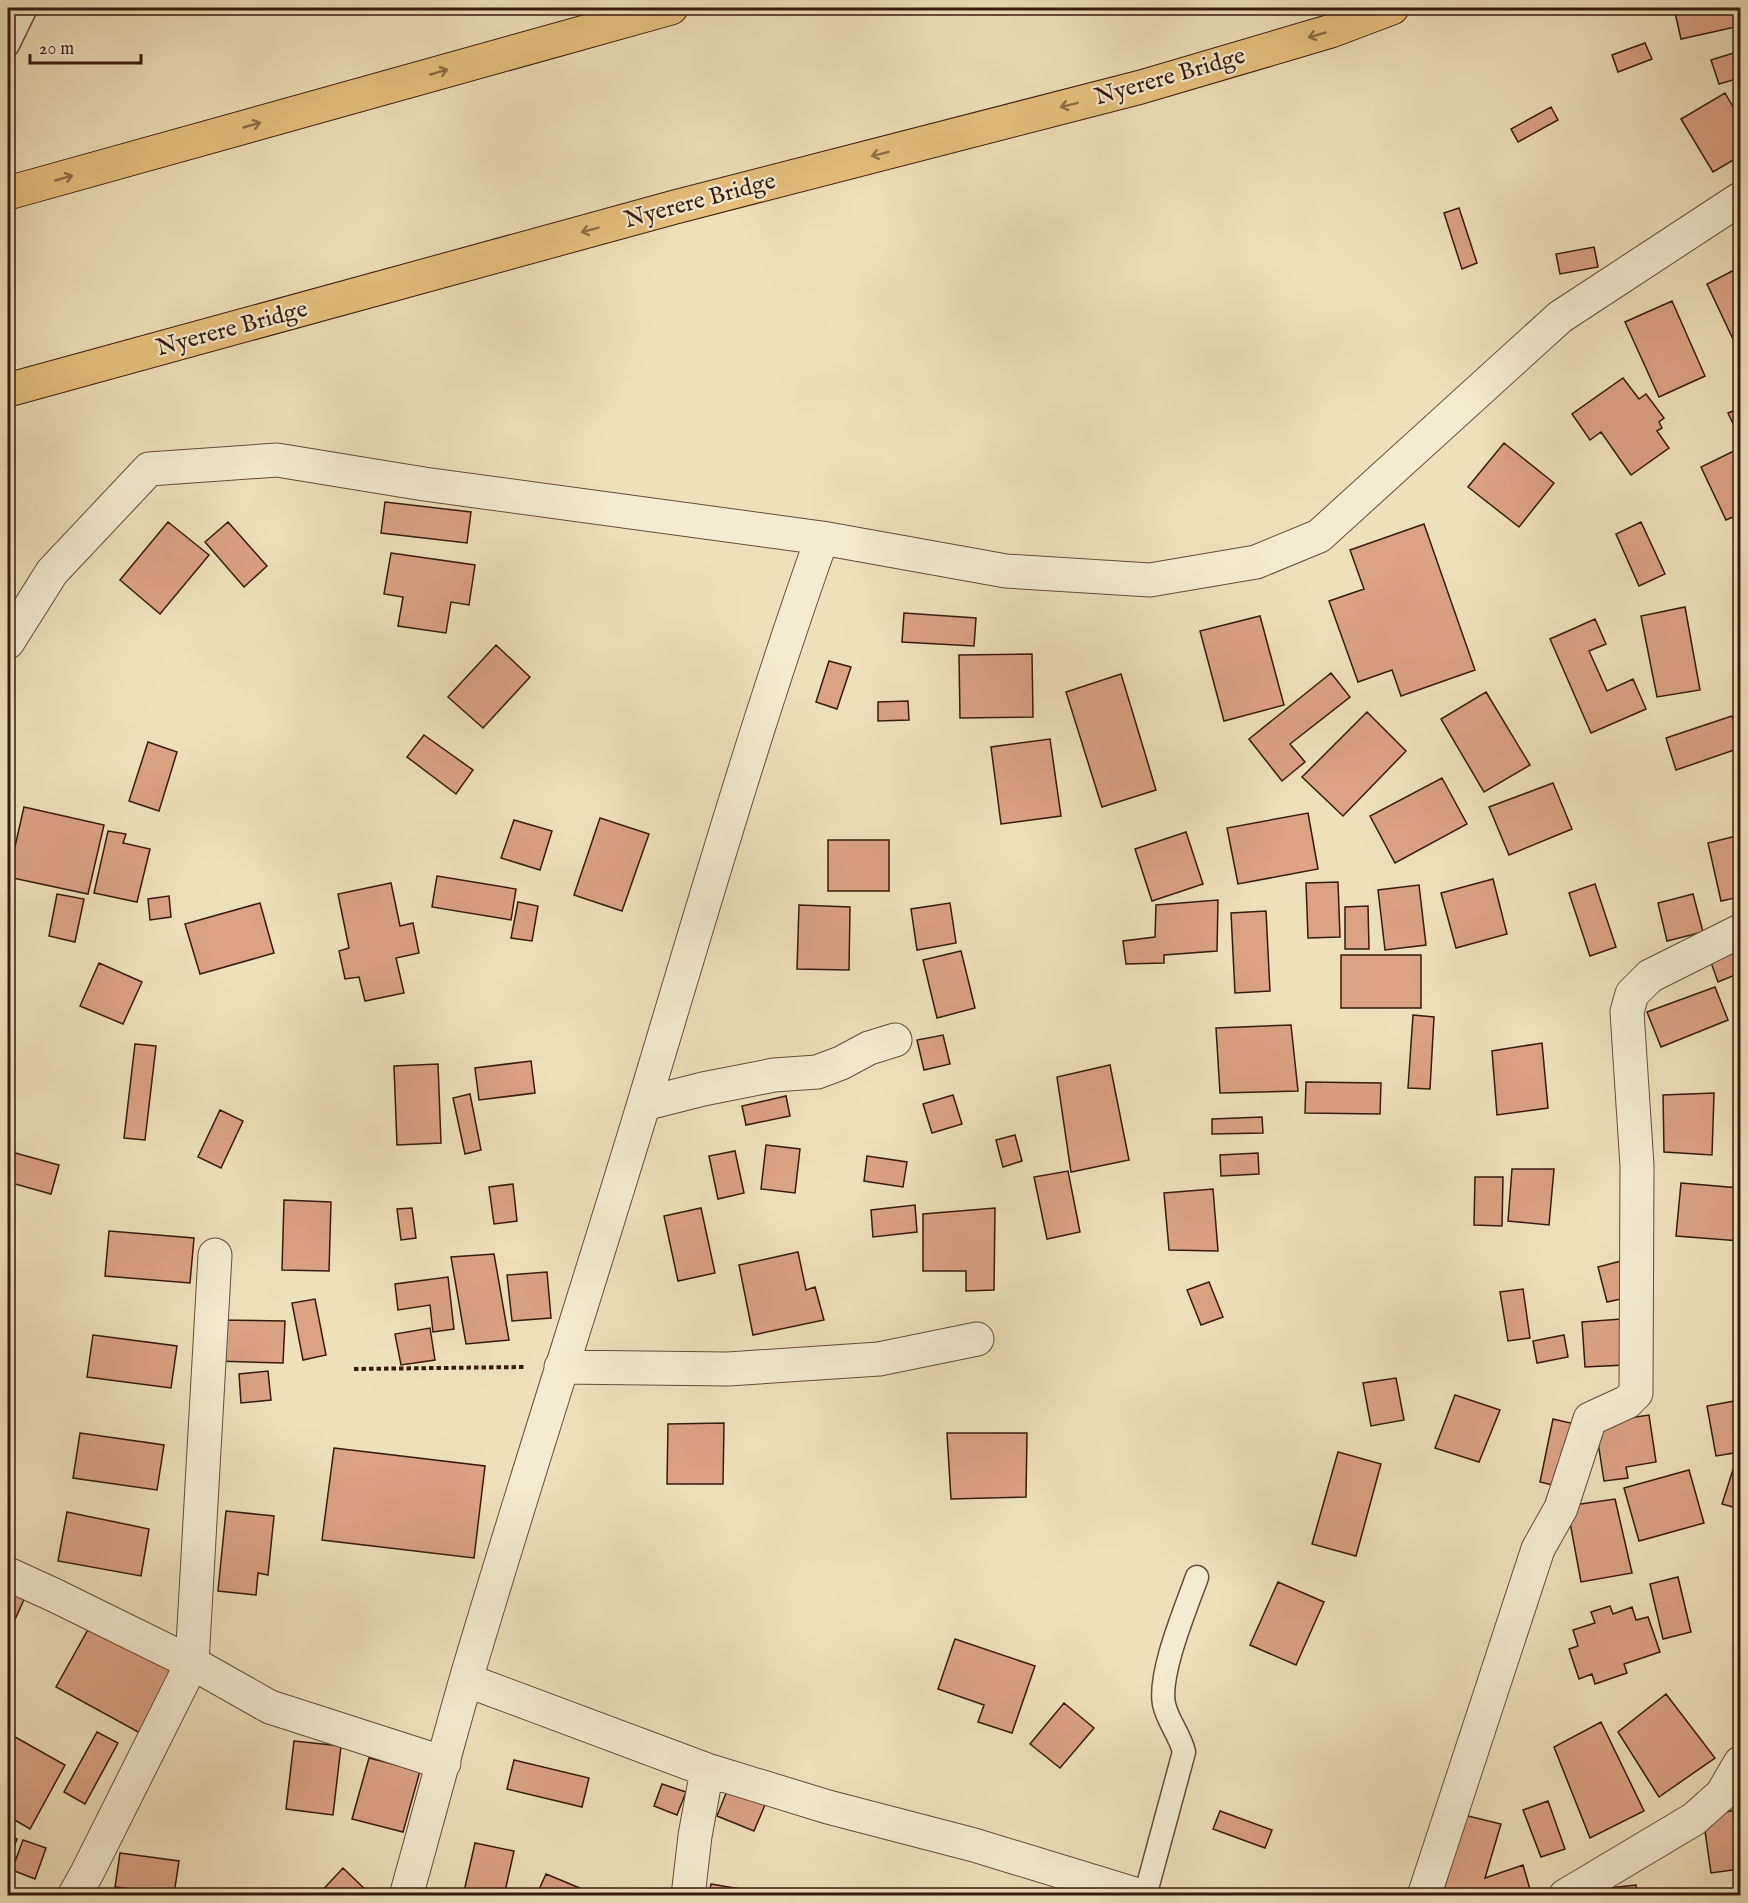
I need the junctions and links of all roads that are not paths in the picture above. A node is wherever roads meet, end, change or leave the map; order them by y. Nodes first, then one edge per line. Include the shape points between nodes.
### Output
1 (26, 8) edge
2 (671, 8) edge
3 (1392, 8) edge
4 (8, 45) edge
5 (8, 193) edge
6 (1740, 199) edge
7 (8, 390) edge
8 (822, 538) junction
9 (8, 642) edge
10 (1740, 931) edge
11 (895, 1040) dead end
12 (644, 1104) junction
13 (215, 1255) dead end
14 (977, 1339) dead end
15 (561, 1367) junction
16 (8, 1574) edge
17 (1197, 1577) dead end
18 (192, 1663) junction
19 (466, 1680) junction
20 (444, 1763) junction
21 (1740, 1763) edge
22 (707, 1770) junction
23 (74, 1896) edge
24 (406, 1896) edge
25 (688, 1896) edge
26 (1143, 1896) edge
27 (1424, 1896) edge
28 (1566, 1896) edge

1 - 4 lane
5 -> 2 main road
3 -> 7 main road, Nyerere Bridge via 1331,31 1141,87 675,207
6 - 8 street via 1560,317 1319,536 1256,562 1150,580 1006,571
8 - 9 street via 277,460 149,469 52,572
8 - 12 street via 723,836
10 - 27 street via 1650,976 1632,994 1627,1012 1637,1166 1636,1393 1627,1402 1590,1419 1561,1508 1538,1549
11 - 12 street via 817,1072 774,1075
12 - 15 street
13 - 18 street
14 - 15 street via 879,1359 728,1369
15 - 19 street
16 - 18 street
17 - 26 lane via 1163,1692 1165,1707 1184,1752
18 - 20 street via 270,1707
18 - 23 street
19 - 20 street
19 - 22 street
20 - 24 street
21 - 28 street via 1722,1794 1695,1819
22 - 25 street
22 - 26 street

